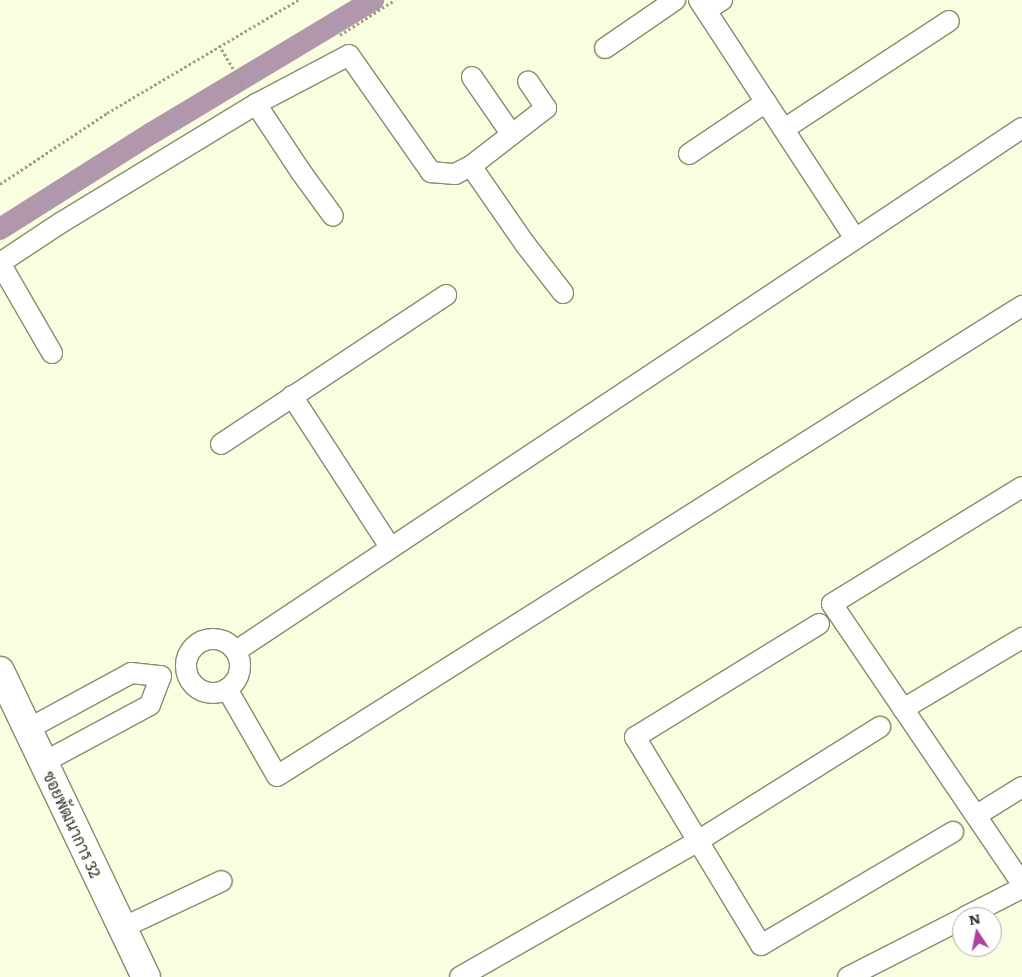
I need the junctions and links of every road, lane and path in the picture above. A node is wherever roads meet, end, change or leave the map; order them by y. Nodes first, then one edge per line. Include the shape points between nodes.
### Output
1 (298, 0) edge
2 (395, 0) edge
3 (675, 0) edge
4 (709, 3) edge
5 (949, 21) dead end
6 (219, 46) junction
7 (605, 48) dead end
8 (349, 56) junction
9 (472, 77) dead end
10 (528, 81) dead end
11 (251, 97) junction
12 (766, 102) junction
13 (1022, 128) edge
14 (784, 129) junction
15 (512, 135) junction
16 (689, 154) dead end
17 (471, 166) junction
18 (0, 184) edge
19 (334, 216) dead end
20 (855, 238) junction
21 (0, 263) edge
22 (563, 293) dead end
23 (446, 295) dead end
24 (1022, 306) edge
25 (52, 353) dead end
26 (292, 396) junction
27 (221, 444) dead end
28 (1022, 487) edge
29 (390, 547) junction
30 (819, 624) dead end
31 (1022, 638) edge
32 (236, 650) junction
33 (187, 668) junction
34 (0, 671) edge
35 (161, 676) junction
36 (226, 689) junction
37 (903, 709) junction
38 (880, 727) dead end
39 (28, 729) junction
40 (44, 762) junction
41 (1022, 787) edge
42 (977, 814) junction
43 (953, 832) dead end
44 (698, 840) junction
45 (222, 881) dead end
46 (1022, 886) edge
47 (984, 907) edge
48 (952, 924) edge
49 (122, 928) junction
50 (146, 977) edge
51 (460, 977) edge
52 (848, 977) edge

1 - 6 path
2 - 8 path via 340,35
3 - 7 street
4 - 12 street
5 - 14 street
6 - 11 path
6 - 18 path via 107,113
8 - 11 street
8 - 17 street via 431,172 455,174
9 - 15 street
10 - 15 street via 546,108
11 - 19 street
11 - 21 street
12 - 14 street
12 - 16 street
13 - 20 street
14 - 20 street
15 - 17 street
17 - 22 street
20 - 29 street
21 - 25 street
23 - 26 street
24 - 36 street via 277,776
26 - 27 street
26 - 29 street
28 - 37 street via 832,604
29 - 32 street
30 - 44 street via 635,737
31 - 37 street
32 - 33 street via 221,640 204,640 190,652
32 - 36 street via 240,667 233,683
33 - 35 street
33 - 36 street via 189,677 201,689 218,692
34 - 39 street, ซอยพัฒนาการ 32
35 - 39 street via 131,673
35 - 40 street via 150,705
37 - 42 street
38 - 44 street
39 - 40 street, ซอยพัฒนาการ 32
40 - 49 street, ซอยพัฒนาการ 32
41 - 42 street
42 - 46 street
43 - 44 street via 761,945
44 - 51 street
45 - 49 street
46 - 47 street
48 - 52 street
49 - 50 street, ซอยพัฒนาการ 32

